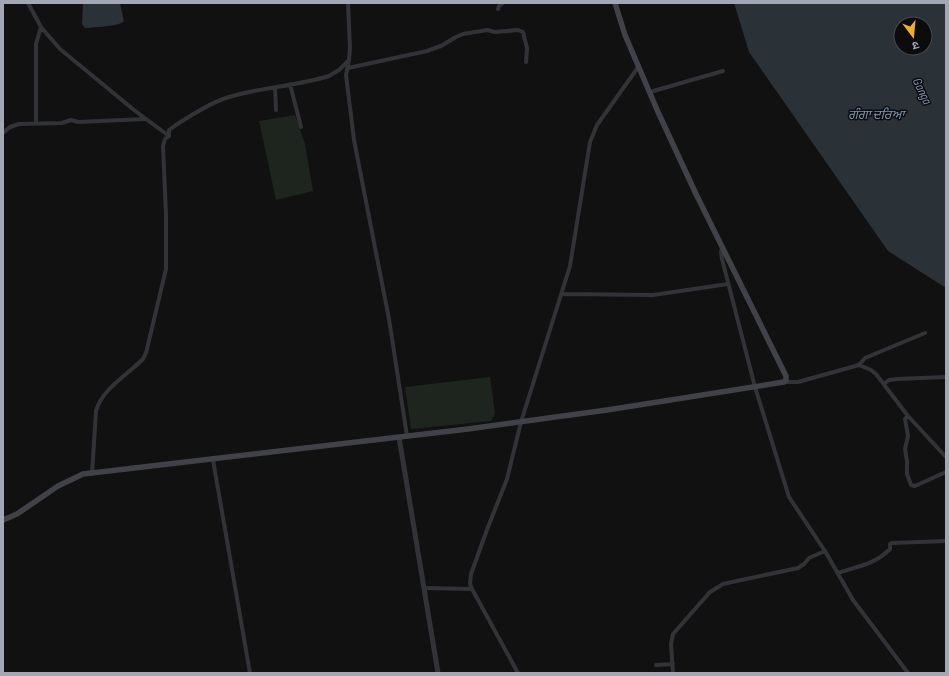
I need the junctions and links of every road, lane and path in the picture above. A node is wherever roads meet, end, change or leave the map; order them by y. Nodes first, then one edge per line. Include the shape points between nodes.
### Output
1 (28, 3) edge
2 (348, 3) edge
3 (503, 3) edge
4 (615, 3) edge
5 (498, 9) dead end
6 (41, 27) junction
7 (349, 60) junction
8 (526, 62) dead end
9 (639, 66) junction
10 (348, 68) junction
11 (723, 71) dead end
12 (290, 84) junction
13 (275, 87) junction
14 (650, 92) junction
15 (276, 110) dead end
16 (147, 120) junction
17 (36, 123) junction
18 (301, 127) dead end
19 (3, 133) edge
20 (169, 136) junction
21 (722, 248) junction
22 (728, 284) junction
23 (561, 294) junction
24 (925, 333) dead end
25 (859, 365) junction
26 (946, 378) edge
27 (784, 382) junction
28 (884, 384) junction
29 (755, 387) junction
30 (908, 416) junction
31 (521, 422) junction
32 (407, 436) junction
33 (399, 437) junction
34 (946, 458) edge
35 (213, 460) junction
36 (946, 472) edge
37 (92, 474) junction
38 (3, 520) edge
39 (946, 541) edge
40 (825, 551) junction
41 (838, 573) junction
42 (424, 588) junction
43 (472, 589) junction
44 (673, 664) junction
45 (656, 665) dead end
46 (250, 673) edge
47 (438, 673) edge
48 (518, 673) edge
49 (673, 673) edge
50 (908, 673) edge

1 - 6 street
2 - 7 street
3 - 5 street
4 - 9 main road via 625,35
6 - 16 street via 66,56
6 - 17 street via 36,44
7 - 10 street
7 - 12 street via 329,76
8 - 10 street via 528,51 522,31 487,30 463,34 438,48
9 - 14 main road
9 - 23 street via 598,125 590,142 570,266
10 - 32 street via 346,75 354,140 389,319
11 - 14 street
12 - 13 street
12 - 18 street
13 - 15 street
13 - 20 street via 219,100 176,124 169,130
14 - 21 main road
16 - 17 street via 71,120 62,123
16 - 20 street
17 - 19 street via 15,125
20 - 37 street via 163,146 166,270 143,359 105,394 98,404
21 - 22 street via 721,256
21 - 27 main road via 786,376
22 - 23 street via 653,295
22 - 29 street
23 - 31 street
24 - 25 street via 864,358
25 - 27 street via 798,382
25 - 28 street via 871,370
26 - 28 street via 897,379
27 - 29 main road
28 - 30 street
29 - 31 main road
29 - 40 street via 788,497
30 - 34 street
30 - 36 street via 905,418 908,439 905,449 906,474 911,485 915,486
31 - 32 main road
31 - 43 street via 507,480 471,574
32 - 33 main road
33 - 35 main road
33 - 42 street
35 - 37 main road
35 - 46 street
37 - 38 main road via 83,474 58,486 17,514
39 - 41 street via 892,543 881,558
40 - 41 street
40 - 44 street via 809,558 798,568 723,584 710,592 673,634
41 - 50 street via 853,600
42 - 43 street
42 - 47 street
43 - 48 street
44 - 45 street
44 - 49 street

